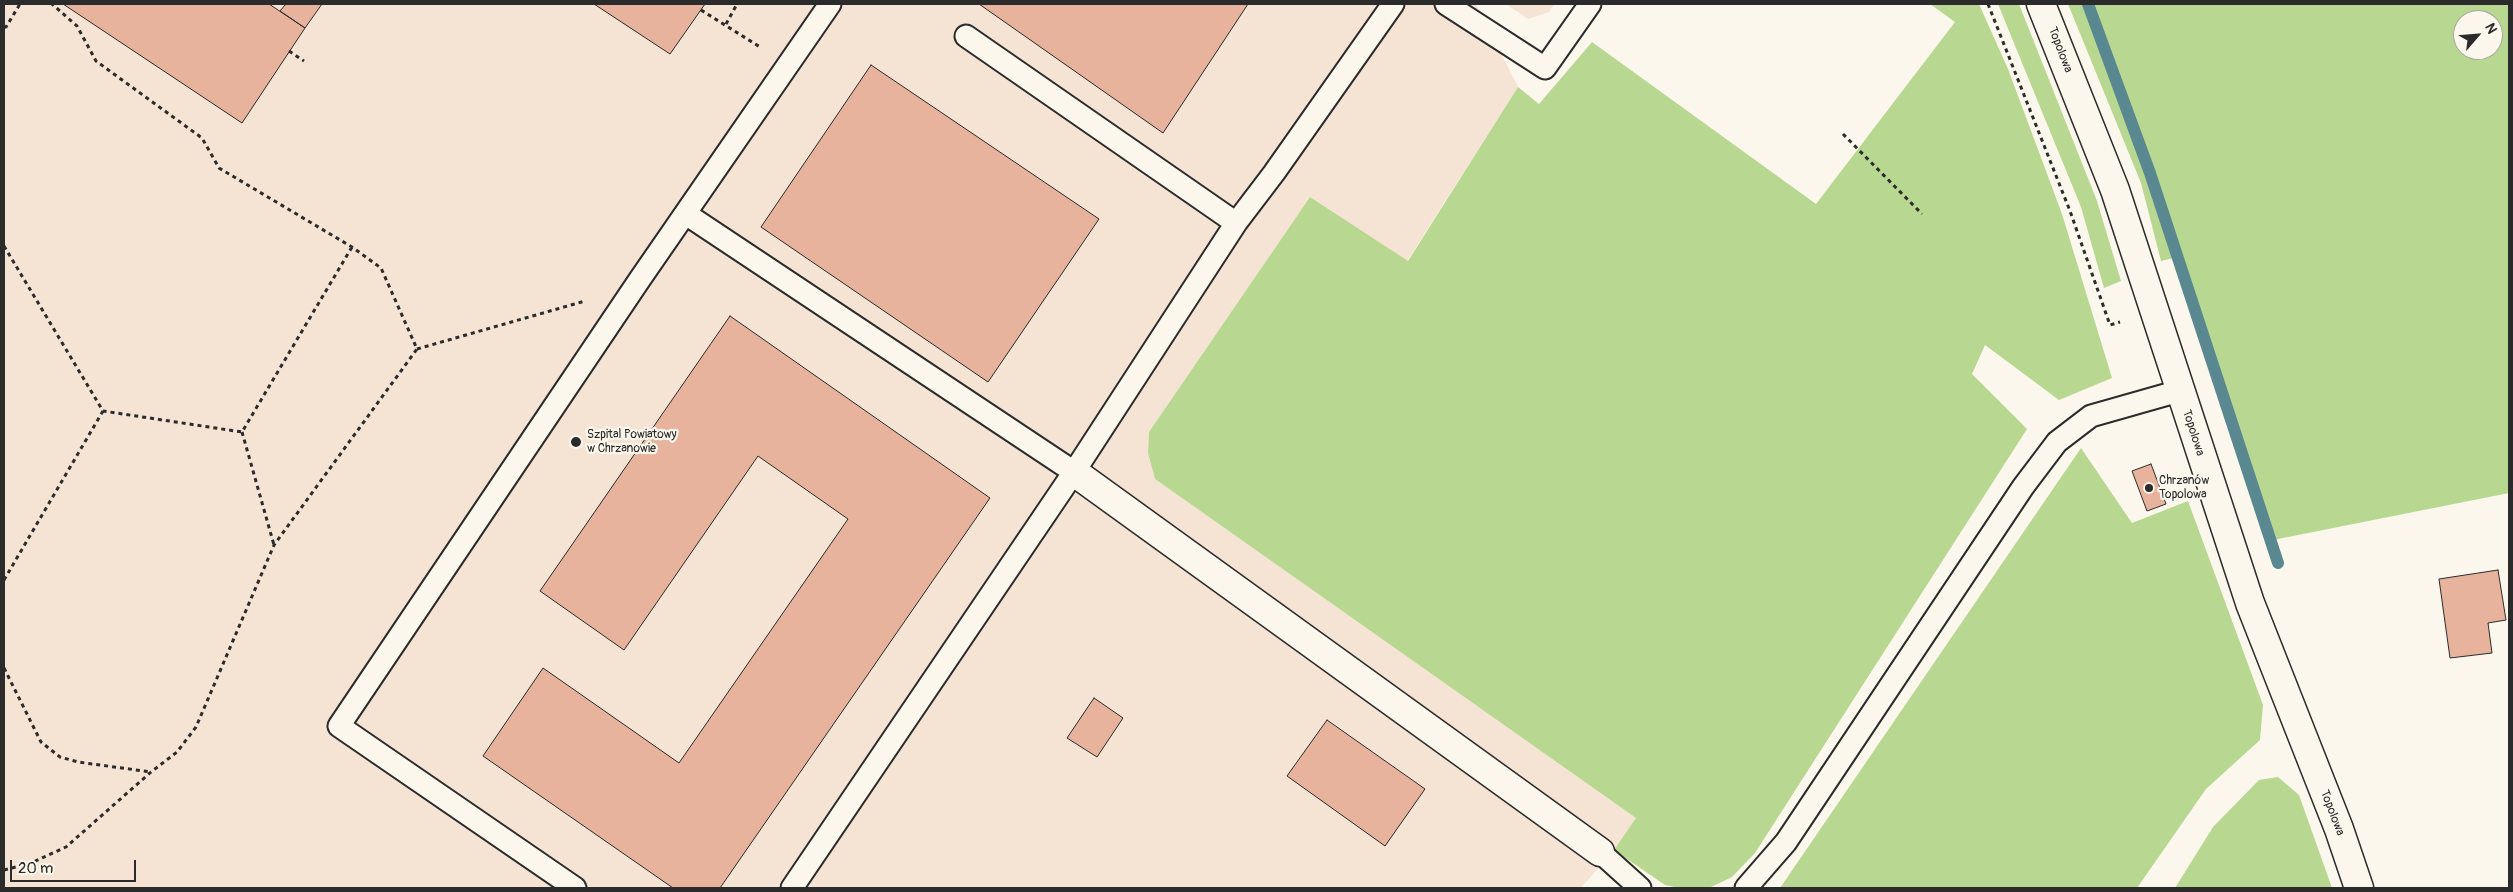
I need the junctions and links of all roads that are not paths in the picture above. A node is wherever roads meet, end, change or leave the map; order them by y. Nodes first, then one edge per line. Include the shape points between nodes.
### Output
1 (830, 4) edge
2 (1393, 4) edge
3 (1446, 4) edge
4 (1590, 4) edge
5 (2041, 4) edge
6 (966, 36) dead end
7 (686, 214) junction
8 (1236, 223) junction
9 (2179, 391) junction
10 (1074, 472) junction
11 (1600, 852) joint
12 (575, 888) edge
13 (792, 888) edge
14 (1640, 888) edge
15 (1746, 888) edge
16 (2359, 888) edge

1 - 7 lane
2 - 8 lane
3 - 4 lane via 1545,68
5 - 9 street, Topolowa via 2114,190
6 - 8 lane
7 - 10 lane
7 - 12 lane via 339,726
8 - 10 lane
9 - 15 lane via 2092,416 2057,442 2023,487 1786,842
9 - 16 street, Topolowa via 2250,602
10 - 11 street
10 - 13 lane
11 - 14 lane

